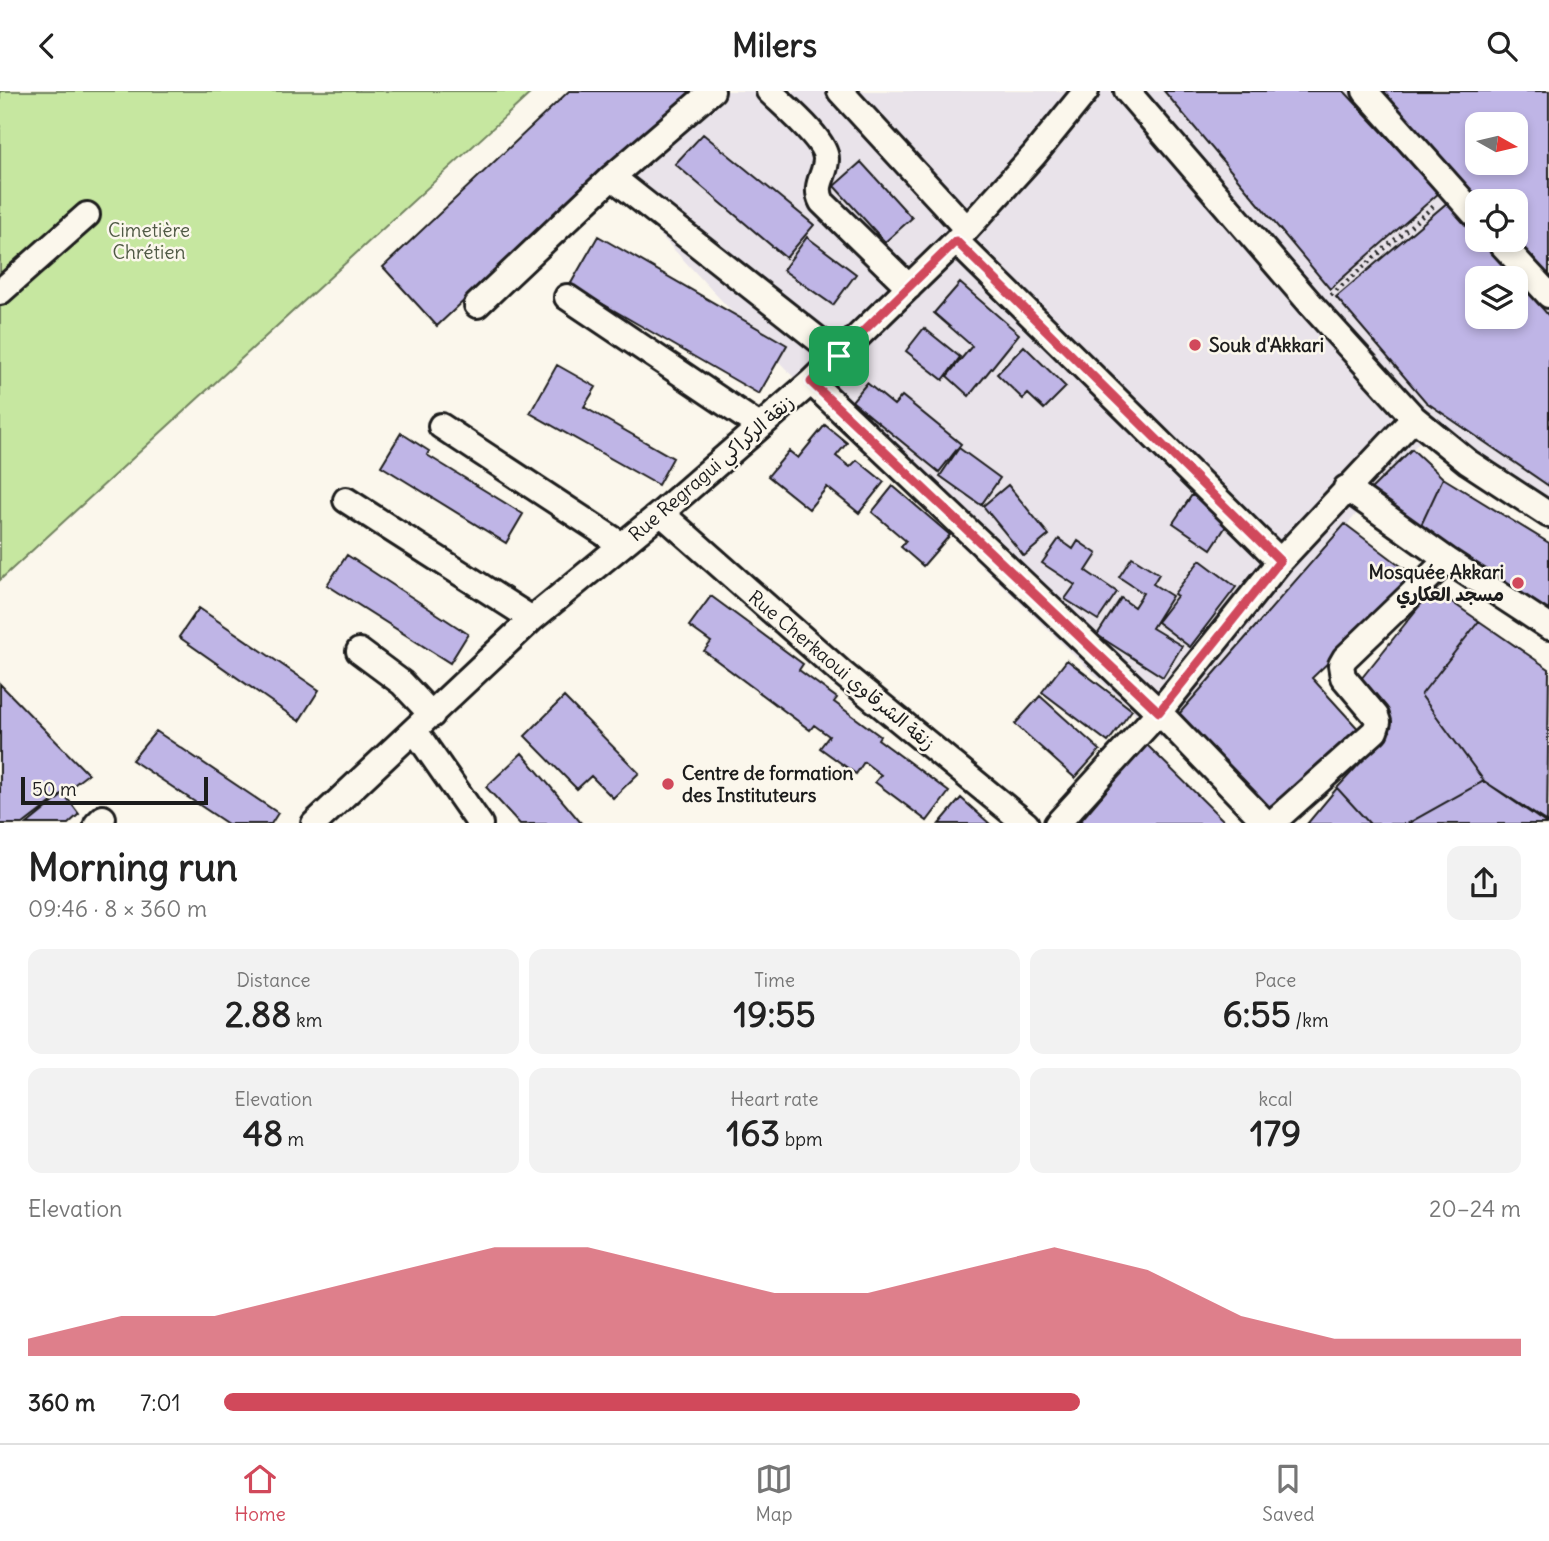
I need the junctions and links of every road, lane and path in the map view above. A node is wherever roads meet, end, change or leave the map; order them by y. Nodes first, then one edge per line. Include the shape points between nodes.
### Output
1 (712, 91) edge
2 (769, 91) edge
3 (840, 91) edge
4 (1086, 91) edge
5 (1128, 91) edge
6 (1365, 91) edge
7 (612, 177) junction
8 (1452, 190) junction
9 (1465, 205) edge
10 (87, 215) dead end
11 (961, 235) junction
12 (1509, 252) edge
13 (909, 287) junction
14 (0, 292) edge
15 (1549, 295) edge
16 (567, 297) dead end
17 (477, 305) dead end
18 (1315, 309) junction
19 (839, 356) junction
20 (811, 382) junction
21 (1415, 418) junction
22 (441, 426) dead end
23 (759, 426) junction
24 (1346, 488) junction
25 (346, 500) dead end
26 (661, 513) junction
27 (1549, 515) edge
28 (622, 545) junction
29 (1447, 560) junction
30 (1280, 561) junction
31 (533, 619) junction
32 (1549, 627) edge
33 (359, 650) dead end
34 (1159, 712) junction
35 (424, 723) junction
36 (315, 823) edge
37 (479, 823) edge
38 (1025, 823) edge
39 (1058, 823) edge
40 (1268, 823) edge
41 (1270, 823) edge

1 - 7 street
2 - 13 street via 825,152 825,169 817,190 822,202
3 - 11 street
4 - 11 street, Rue Regragui زنقة الركراكي
5 - 18 street
6 - 8 street
7 - 17 street
7 - 19 street
8 - 9 street
8 - 18 path
10 - 14 street
11 - 13 street, Rue Regragui زنقة الركراكي
11 - 30 street
12 - 15 street
13 - 19 street, Rue Regragui زنقة الركراكي
16 - 23 street
18 - 21 street
19 - 20 street, Rue Regragui زنقة الركراكي
20 - 23 street, Rue Regragui زنقة الركراكي
20 - 34 street
21 - 24 street
21 - 27 street via 1468,462
22 - 28 street
23 - 26 street, Rue Regragui زنقة الركراكي
24 - 29 street
24 - 30 street
25 - 31 street
26 - 28 street, Rue Regragui زنقة الركراكي
26 - 38 street, Rue Cherkaoui زنقة الشرقاوي via 843,674
28 - 31 street, Rue Regragui زنقة الركراكي
29 - 32 street
29 - 41 street via 1341,665 1343,677 1376,716 1375,731
30 - 34 street
31 - 35 street, Rue Regragui زنقة الركراكي
33 - 35 street via 401,683
34 - 39 street
34 - 40 street
35 - 36 street, Rue Regragui زنقة الركراكي
35 - 37 street

